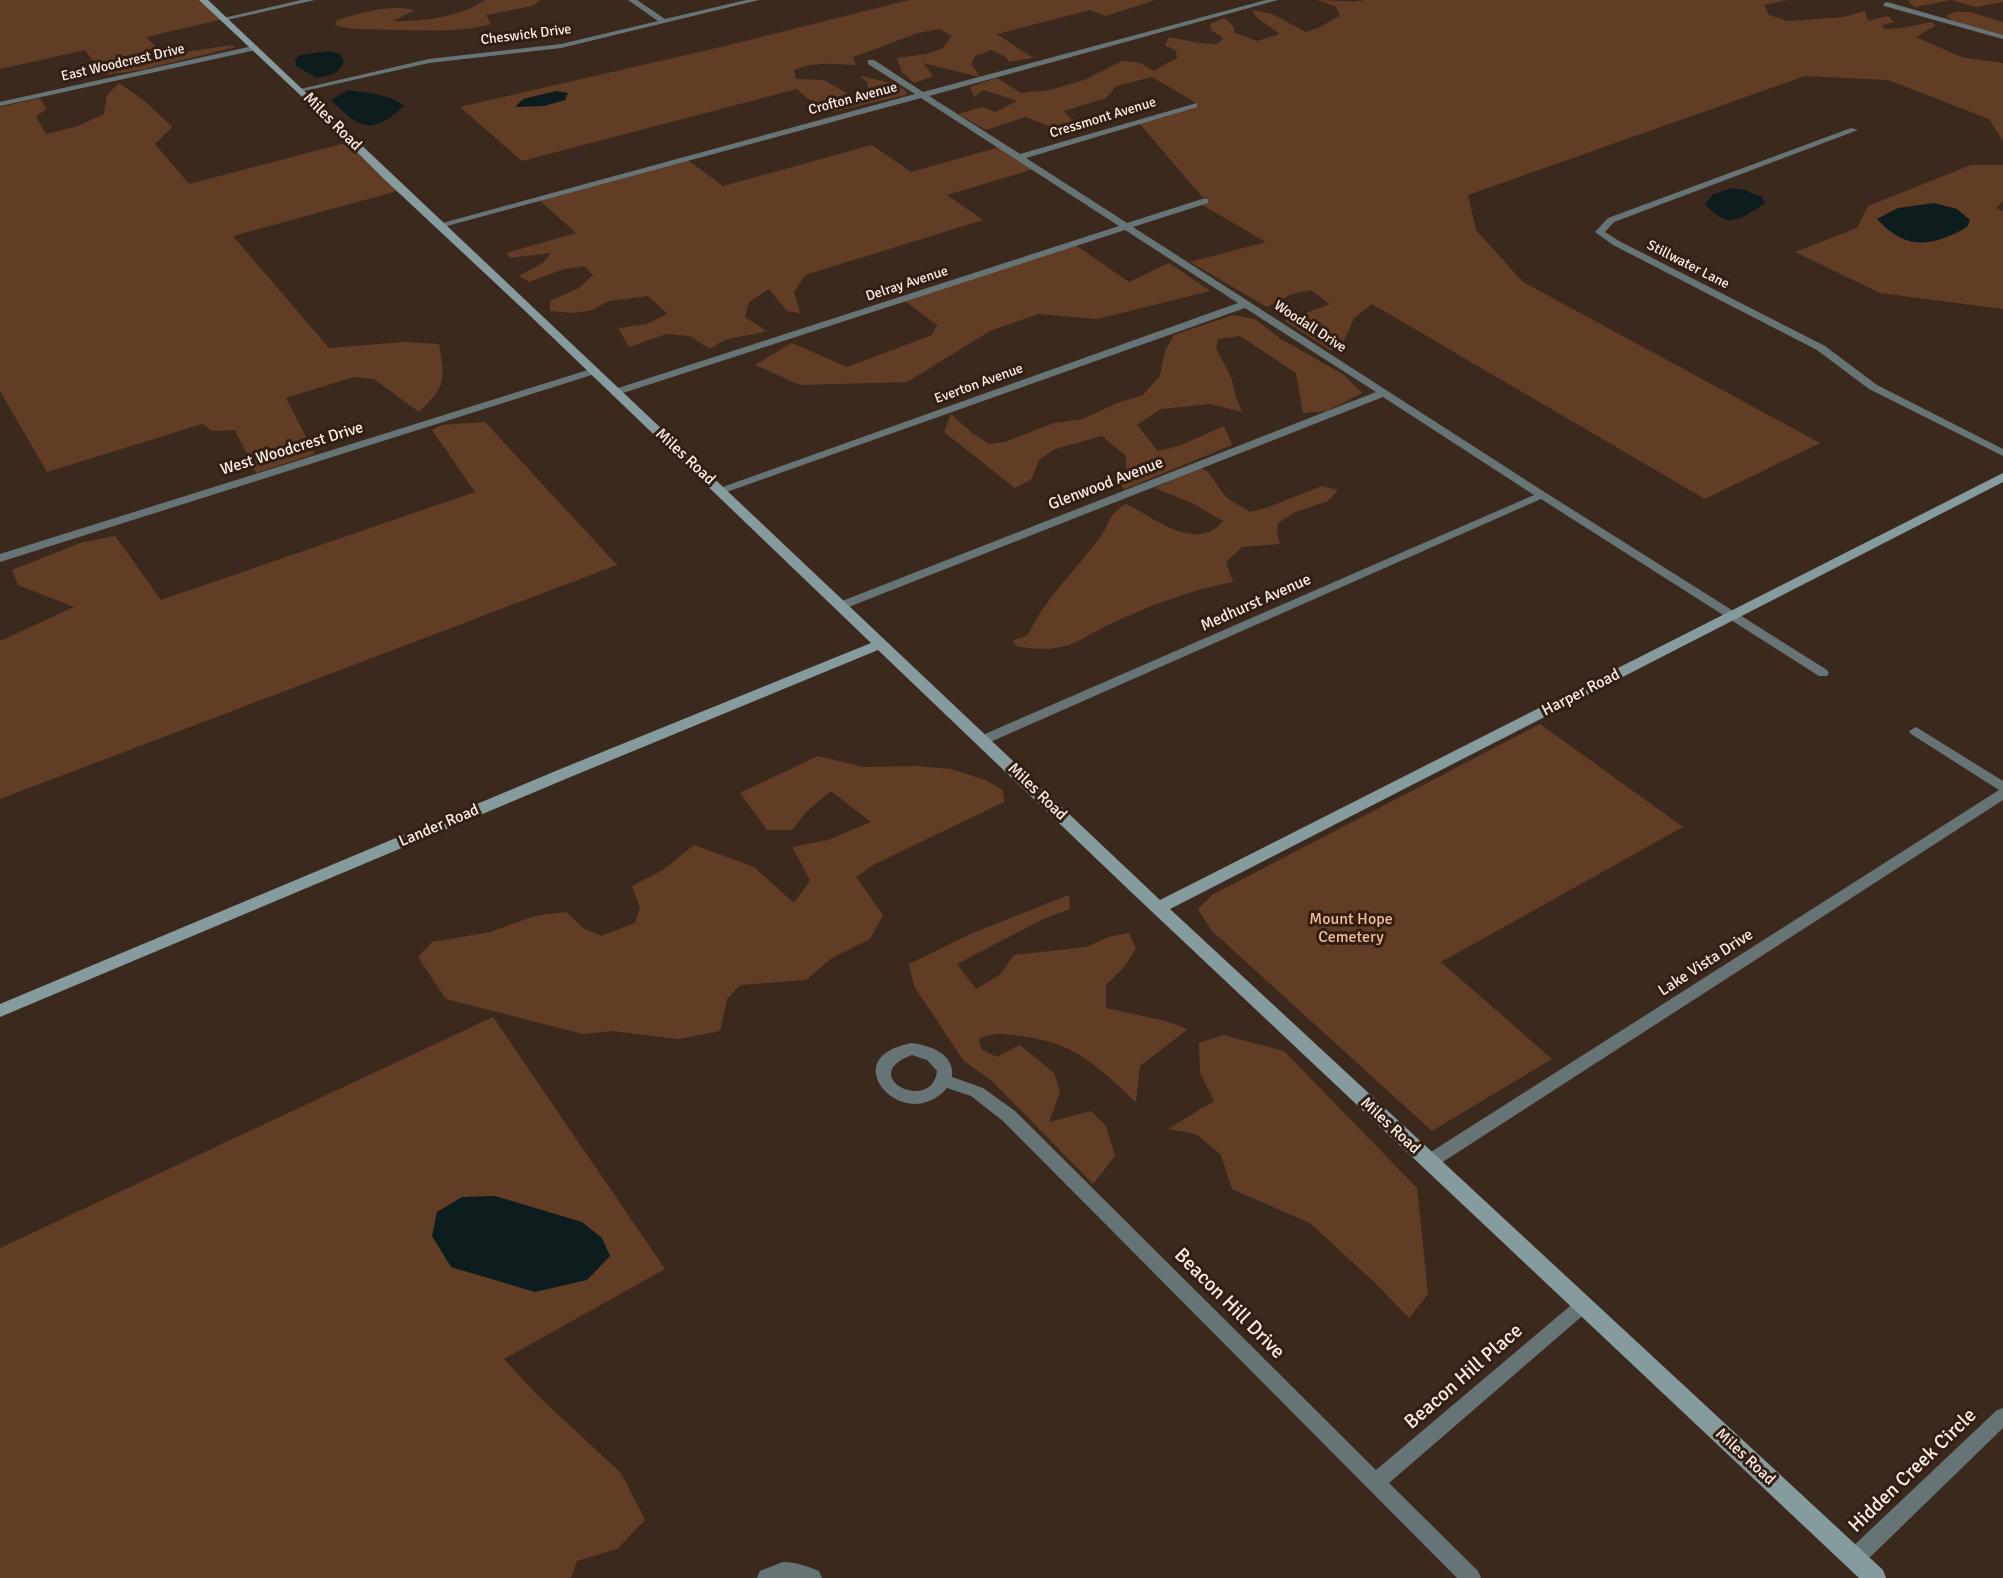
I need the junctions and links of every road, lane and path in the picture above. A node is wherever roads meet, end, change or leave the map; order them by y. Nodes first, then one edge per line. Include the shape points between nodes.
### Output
1 (203, 0) edge
2 (311, 0) edge
3 (632, 0) edge
4 (755, 0) edge
5 (1274, 0) edge
6 (1887, 4) dead end
7 (223, 19) junction
8 (663, 21) junction
9 (2003, 37) edge
10 (253, 48) junction
11 (871, 62) dead end
12 (300, 90) junction
13 (921, 95) junction
14 (0, 104) edge
15 (1194, 105) dead end
16 (1854, 130) dead end
17 (1020, 158) junction
18 (1205, 201) dead end
19 (440, 225) junction
20 (1127, 227) junction
21 (1246, 304) junction
22 (594, 371) junction
23 (616, 392) junction
24 (1384, 393) junction
25 (2003, 453) edge
26 (2003, 477) edge
27 (721, 491) junction
28 (1542, 495) junction
29 (0, 558) edge
30 (841, 606) junction
31 (1734, 615) junction
32 (880, 644) junction
33 (1823, 673) dead end
34 (1916, 731) dead end
35 (983, 740) junction
36 (2003, 787) edge
37 (2003, 794) edge
38 (1159, 908) junction
39 (0, 1011) edge
40 (943, 1080) dead end
41 (1429, 1162) junction
42 (1582, 1305) junction
43 (2003, 1416) edge
44 (1375, 1483) junction
45 (1855, 1558) junction
46 (767, 1578) edge
47 (812, 1578) edge
48 (1471, 1578) edge
49 (1875, 1578) edge

1 - 7 main road, Miles Road
2 - 7 street
3 - 8 street
4 - 8 street, Cheswick Drive
5 - 13 street, Crofton Avenue
6 - 9 street
7 - 10 main road, Miles Road
8 - 12 street, Cheswick Drive via 561,46 429,61
10 - 12 main road, Miles Road
10 - 14 street, East Woodcrest Drive
11 - 13 street, Woodall Drive
12 - 19 main road, Miles Road
13 - 17 street, Woodall Drive
13 - 19 street, Crofton Avenue
15 - 17 street, Cressmont Avenue
16 - 25 street, Stillwater Lane via 1611,220 1600,232 1821,348 1873,387
17 - 20 street, Woodall Drive
18 - 20 street, Delray Avenue
19 - 22 main road, Miles Road
20 - 21 street, Woodall Drive
20 - 23 street, Delray Avenue
21 - 24 street, Woodall Drive
21 - 27 street, Everton Avenue
22 - 23 main road, Miles Road
22 - 29 street, West Woodcrest Drive
23 - 27 main road, Miles Road
24 - 28 street, Woodall Drive
24 - 30 street, Glenwood Avenue
26 - 31 main road, Harper Road
27 - 30 main road, Miles Road
28 - 31 street, Woodall Drive
28 - 35 street, Medhurst Avenue
30 - 32 main road, Miles Road
31 - 33 street, Woodall Drive
31 - 38 main road, Harper Road
32 - 35 main road, Miles Road
32 - 39 main road, Lander Road
34 - 36 street
35 - 38 main road, Miles Road
37 - 41 street, Lake Vista Drive
38 - 41 main road, Miles Road
40 - 44 street, Beacon Hill Drive via 977,1092 1002,1110
41 - 42 main road, Miles Road
42 - 44 street, Beacon Hill Place
42 - 45 main road, Miles Road
43 - 45 street, Hidden Creek Circle
44 - 48 street, Beacon Hill Drive
45 - 49 main road, Miles Road
46 - 47 street via 785,1571

